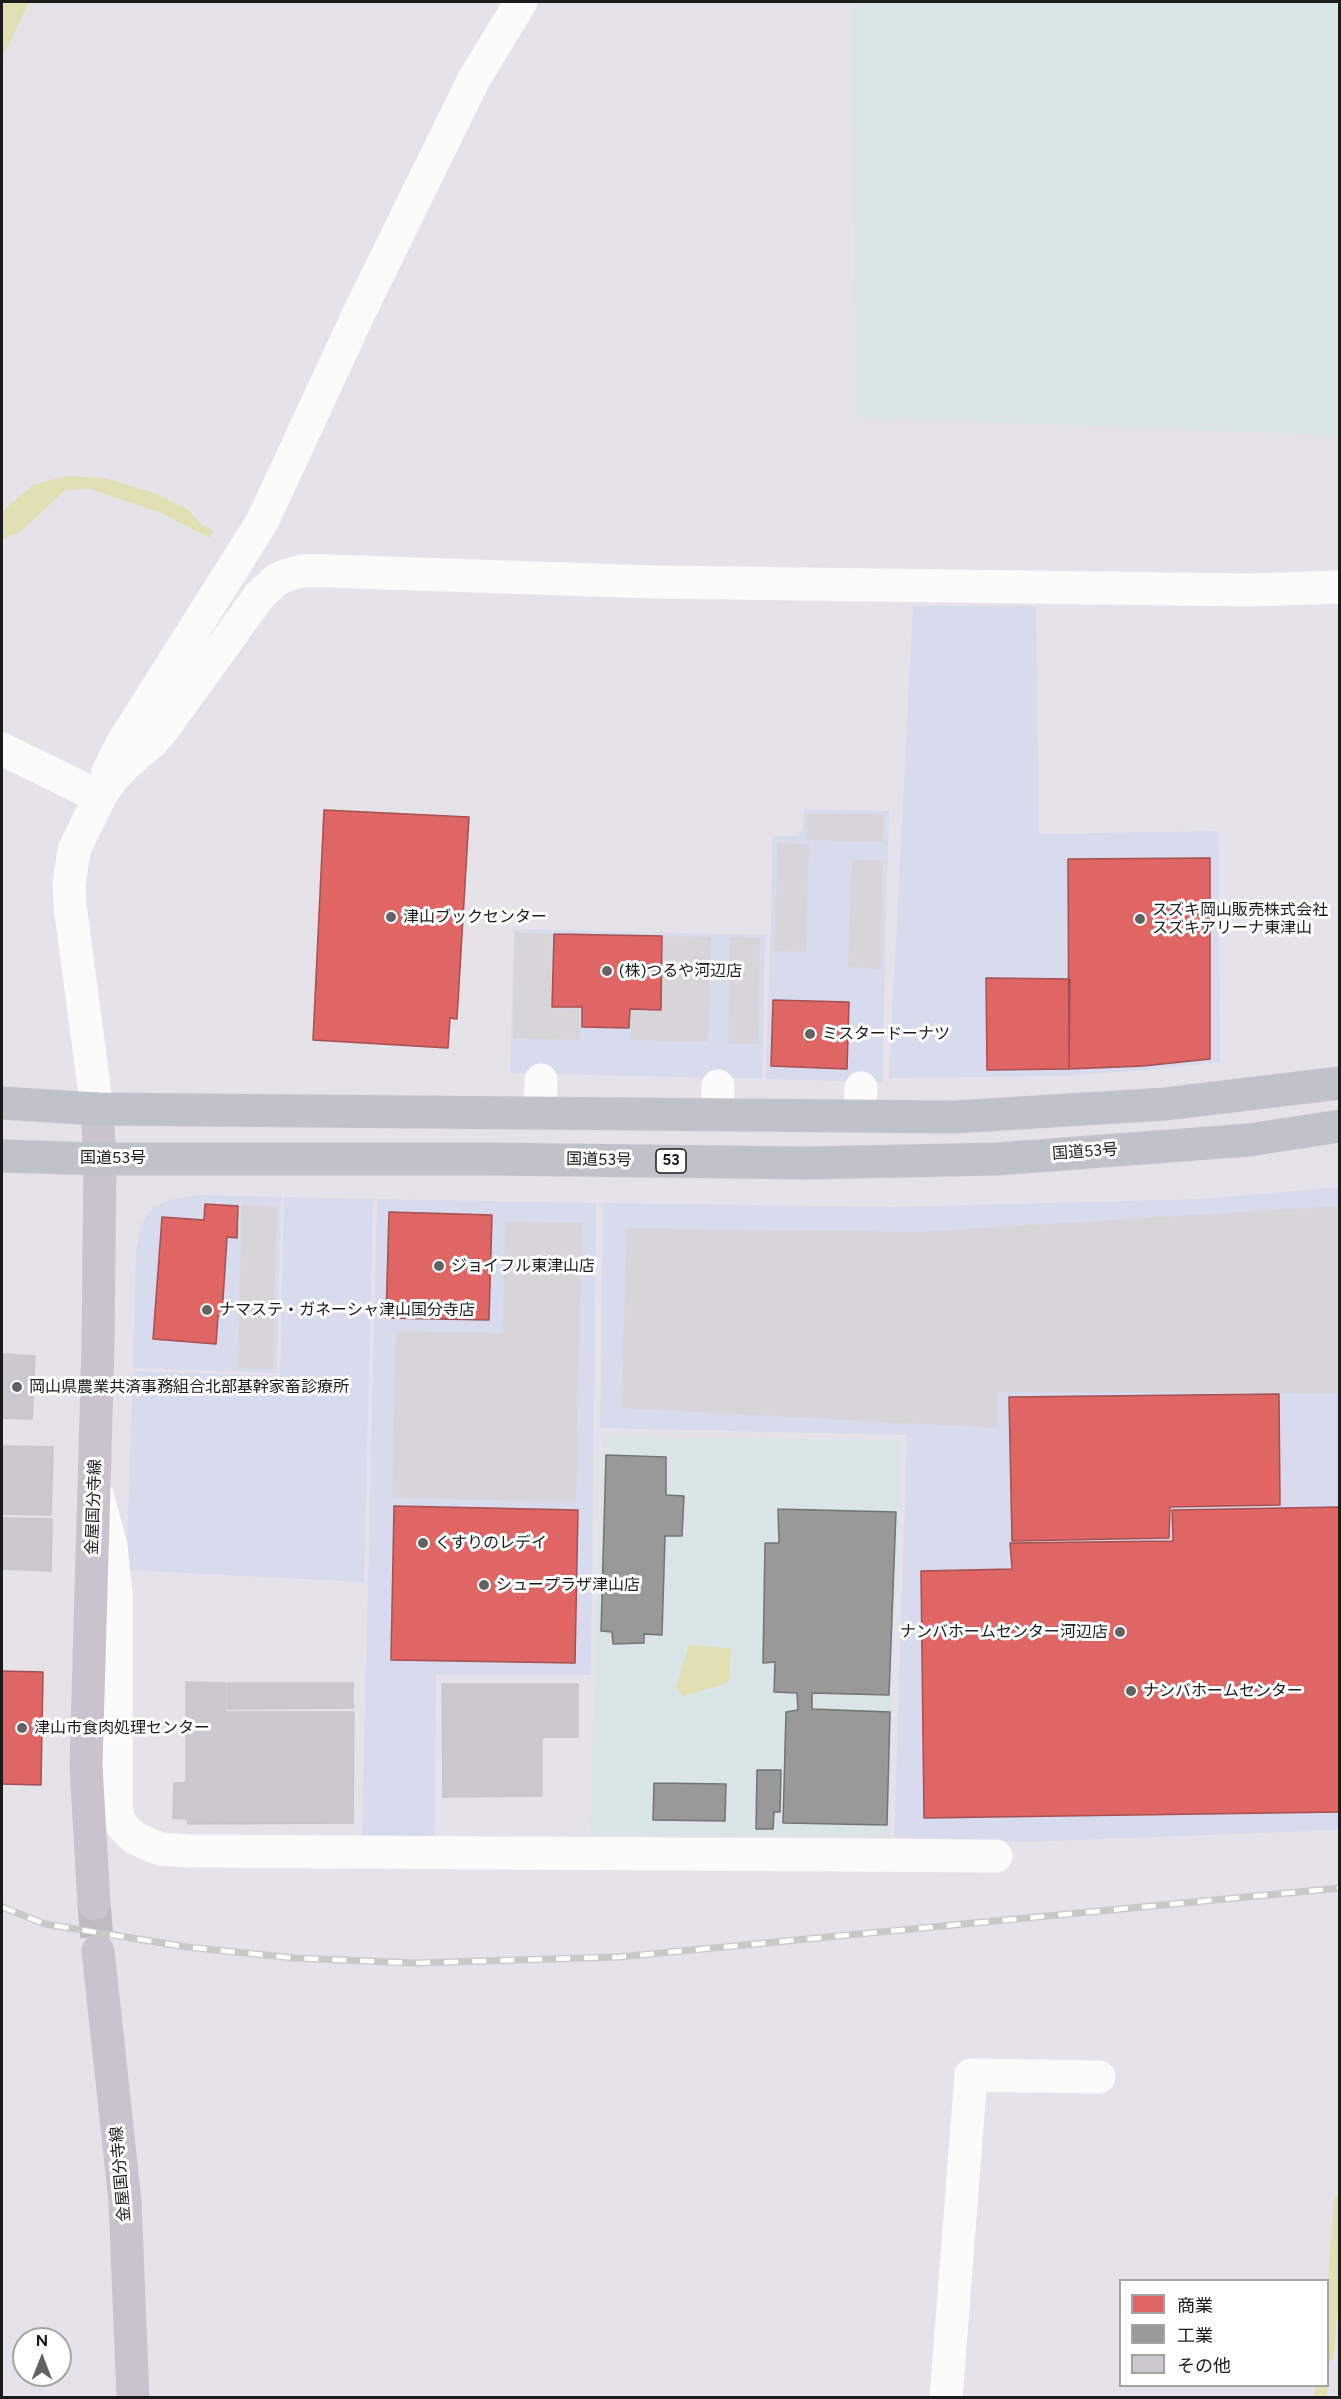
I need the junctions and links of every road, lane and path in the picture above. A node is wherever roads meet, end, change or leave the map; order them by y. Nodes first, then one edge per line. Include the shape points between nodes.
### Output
1 (521, 2) edge
2 (1340, 587) edge
3 (2, 749) edge
4 (100, 796) junction
5 (541, 1080) dead end
6 (1340, 1083) edge
7 (2, 1103) edge
8 (97, 1109) junction
9 (540, 1113) junction
10 (1340, 1126) edge
11 (2, 1156) edge
12 (100, 1159) junction
13 (94, 1488) junction
14 (996, 1856) dead end
15 (94, 1904) tunnel mouth
16 (98, 1952) tunnel mouth
17 (1099, 2077) dead end
18 (133, 2397) edge
19 (946, 2397) edge

1 - 4 street via 474,79 262,522 123,742
2 - 4 street via 1249,590 653,582 301,572 276,580 260,595 166,725
3 - 4 street
4 - 8 street via 74,850 69,885
5 - 9 street
6 - 9 highway via 1165,1104 955,1117 860,1102 718,1100
7 - 8 highway
8 - 9 highway
8 - 12 main road, 金屋国分寺線
10 - 12 highway, 国道53号 / 53 via 1249,1140 997,1159 808,1163
11 - 12 highway, 国道53号 / 53
12 - 13 main road, 金屋国分寺線
13 - 14 street via 111,1546 116,1593 116,1809 126,1830 148,1844 188,1851
13 - 15 main road, 金屋国分寺線 via 86,1767
16 - 18 main road, 金屋国分寺線 via 125,2201
17 - 19 street via 971,2075

